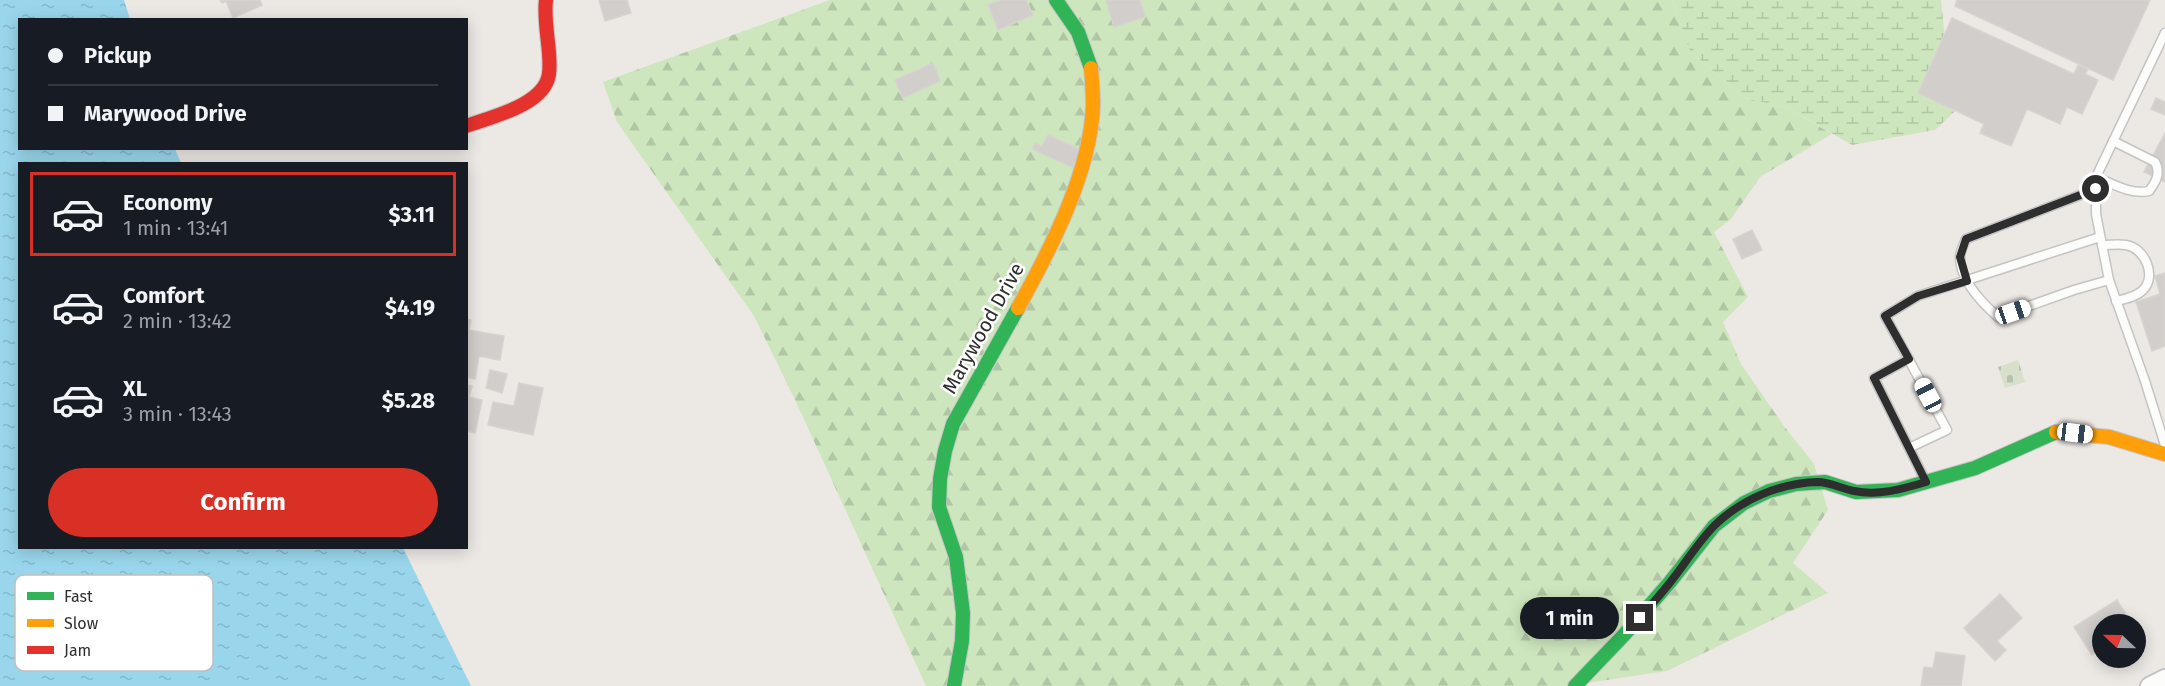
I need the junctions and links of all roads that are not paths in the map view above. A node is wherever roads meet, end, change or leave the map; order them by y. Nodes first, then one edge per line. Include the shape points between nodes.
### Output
1 (546, 0) edge
2 (1056, 0) edge
3 (2165, 33) edge
4 (468, 125) edge
5 (2113, 141) junction
6 (2096, 177) junction
7 (2096, 189) junction
8 (2101, 241) junction
9 (2109, 280) junction
10 (1967, 281) junction
11 (2116, 301) junction
12 (1909, 359) junction
13 (2165, 445) edge
14 (1909, 448) junction
15 (2165, 454) edge
16 (1926, 482) junction
17 (2165, 678) edge
18 (954, 686) edge
19 (1575, 686) edge
20 (2149, 686) edge

1 - 4 street via 546,86 528,103
2 - 18 street, Marywood Drive via 1076,27 1090,67 1093,95 1086,151 1064,219 953,424 945,451 939,507 956,557 963,613
3 - 5 lane
5 - 6 lane
5 - 6 lane via 2155,162 2157,178 2149,190 2140,192
6 - 7 lane
7 - 8 lane
7 - 10 lane via 1966,239 1960,257
8 - 9 lane
8 - 10 lane
8 - 11 lane via 2134,248 2149,273 2146,286 2138,294
9 - 10 lane via 1998,317 1983,305
9 - 11 lane
10 - 12 lane via 1918,296 1885,316
11 - 13 lane
12 - 14 lane via 1874,378
12 - 14 lane via 1947,430
14 - 16 lane
15 - 16 street via 2109,437 2058,430 1975,468
16 - 19 street via 1870,493 1825,482 1810,483 1782,487 1744,503 1714,526 1647,609
17 - 20 street

